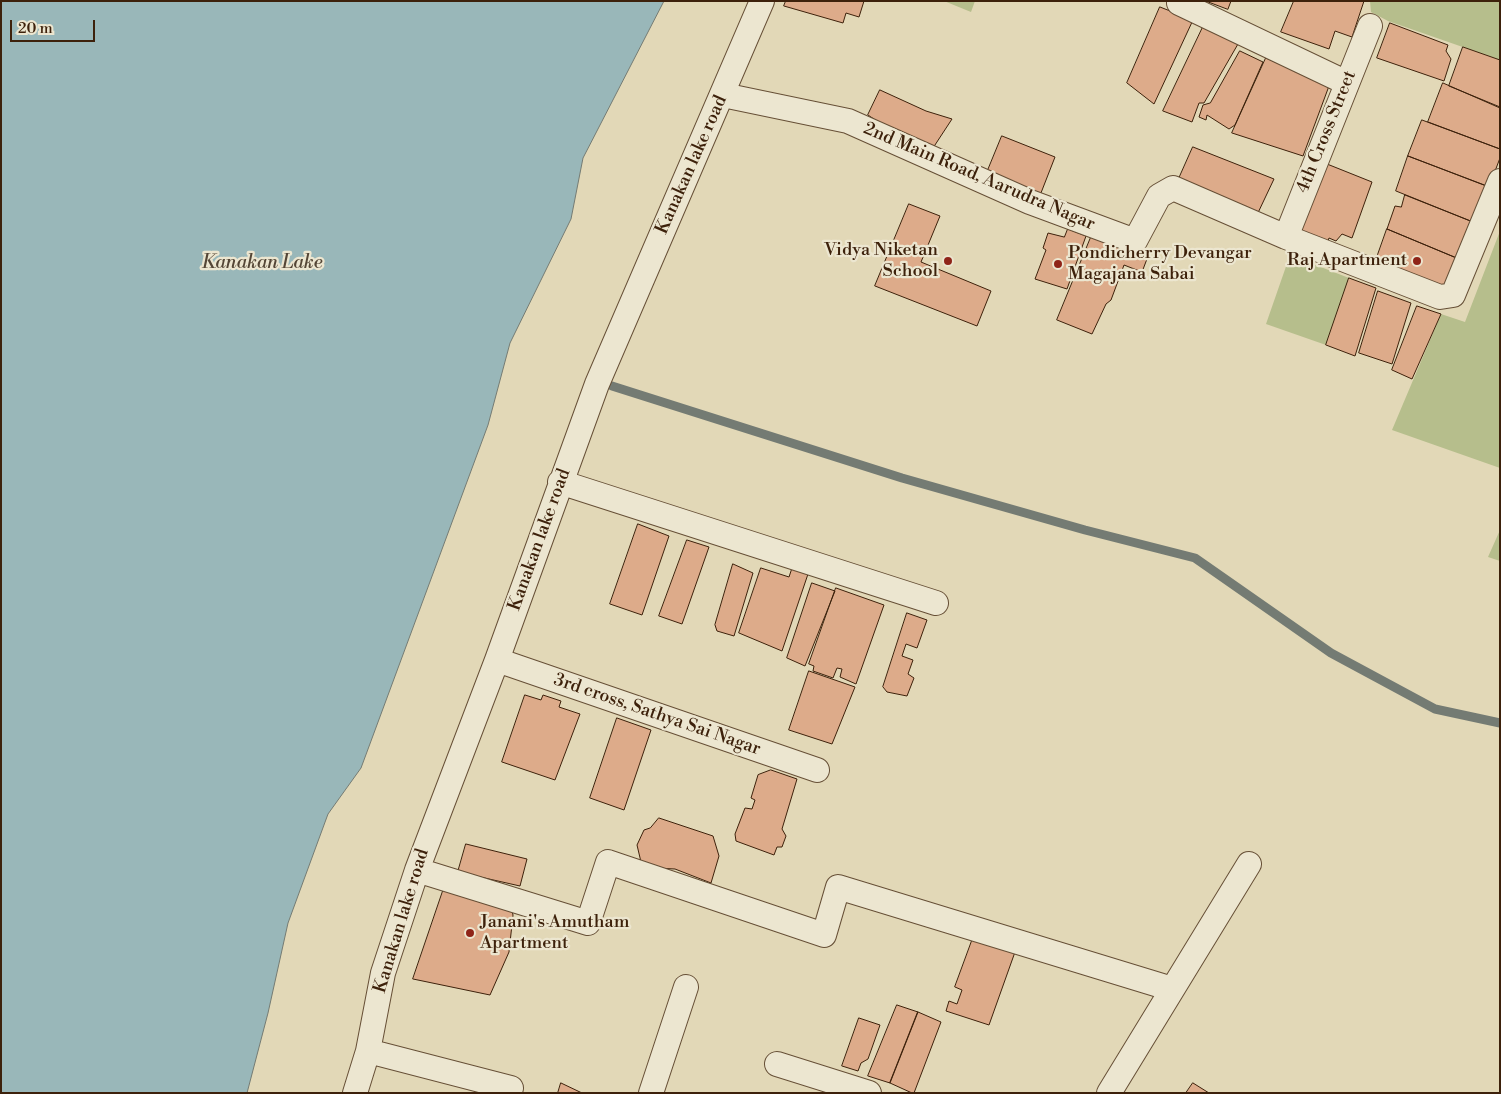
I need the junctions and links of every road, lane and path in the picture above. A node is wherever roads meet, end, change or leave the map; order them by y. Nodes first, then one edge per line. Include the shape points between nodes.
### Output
1 (762, 1) edge
2 (1179, 3) dead end
3 (1370, 26) dead end
4 (1346, 83) junction
5 (723, 96) junction
6 (1500, 181) edge
7 (1286, 237) junction
8 (560, 482) junction
9 (936, 603) dead end
10 (497, 660) junction
11 (817, 770) dead end
12 (1249, 864) dead end
13 (417, 870) junction
14 (686, 987) dead end
15 (1172, 990) junction
16 (368, 1051) junction
17 (777, 1064) dead end
18 (511, 1088) dead end
19 (355, 1093) edge
20 (651, 1093) edge
21 (870, 1093) edge
22 (1109, 1093) edge

1 - 5 street, Kanakan lake road
2 - 4 street
3 - 4 street, 4th Cross Street
4 - 7 street, 4th Cross Street
5 - 7 street, 2nd Main Road, Aarudra Nagar via 848,121 1030,202 1135,241 1159,196 1173,188
5 - 8 street, Kanakan lake road via 596,384
6 - 7 street, 2nd Main Road, Aarudra Nagar via 1453,295 1440,297
8 - 9 street
8 - 10 street, Kanakan lake road
10 - 11 street, 3rd cross, Sathya Sai Nagar
10 - 13 street, Kanakan lake road
12 - 15 street
13 - 15 street via 588,923 608,862 824,936 838,887
13 - 16 street, Kanakan lake road via 383,973
14 - 20 street
15 - 22 street
16 - 18 street
16 - 19 street, Kanakan lake road
17 - 21 street

